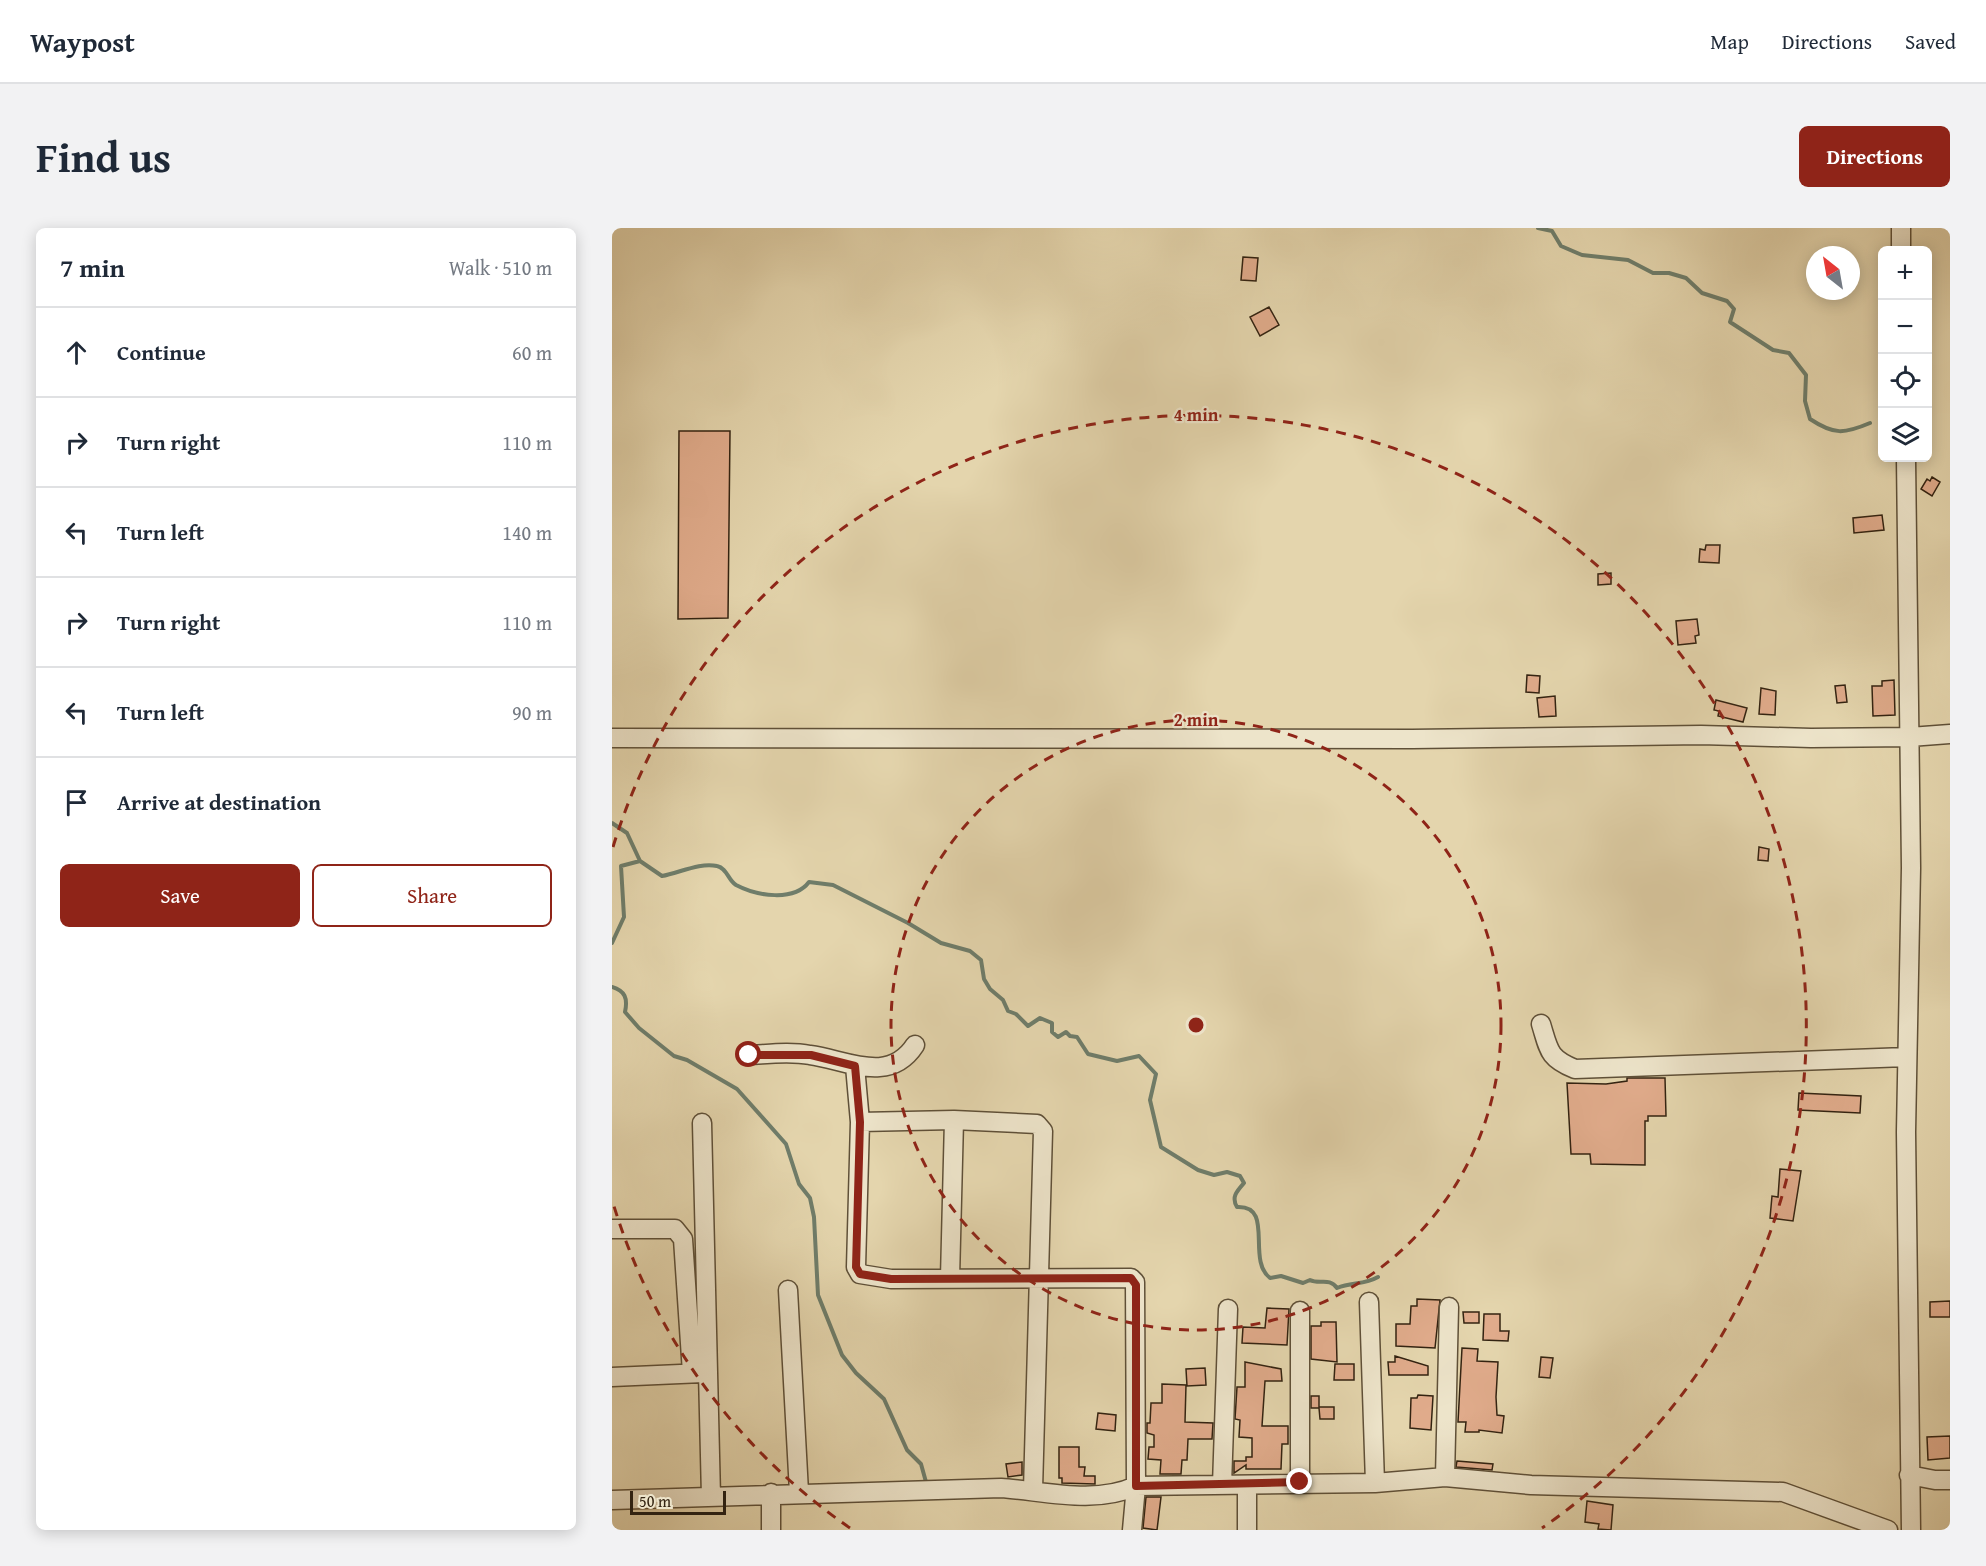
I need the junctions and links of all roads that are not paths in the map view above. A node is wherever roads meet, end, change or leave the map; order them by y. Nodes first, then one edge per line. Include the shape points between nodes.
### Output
1 (1901, 228) edge
2 (1901, 246) edge
3 (1906, 462) edge
4 (1950, 734) edge
5 (1910, 737) junction
6 (612, 738) edge
7 (1541, 1024) dead end
8 (915, 1045) dead end
9 (749, 1055) dead end
10 (1906, 1057) junction
11 (855, 1066) junction
12 (954, 1120) junction
13 (860, 1122) junction
14 (702, 1123) dead end
15 (612, 1229) edge
16 (950, 1278) junction
17 (1037, 1279) junction
18 (788, 1290) dead end
19 (1369, 1302) dead end
20 (1449, 1307) dead end
21 (1228, 1309) dead end
22 (1300, 1311) dead end
23 (700, 1373) junction
24 (612, 1377) edge
25 (1909, 1475) junction
26 (1445, 1478) junction
27 (1950, 1480) edge
28 (1300, 1482) junction
29 (1375, 1483) junction
30 (1222, 1485) junction
31 (1247, 1485) junction
32 (1136, 1486) junction
33 (1033, 1490) junction
34 (799, 1492) junction
35 (771, 1493) junction
36 (711, 1497) junction
37 (612, 1500) edge
38 (771, 1530) edge
39 (1132, 1530) edge
40 (1247, 1530) edge
41 (1888, 1530) edge
42 (1911, 1530) edge

1 - 2 street
3 - 5 street
4 - 5 street
5 - 6 street
5 - 10 street
7 - 10 street via 1550,1053 1558,1062 1575,1069
8 - 11 street via 907,1058 895,1065
9 - 11 street via 811,1055
10 - 25 street
11 - 13 street
12 - 13 street
12 - 16 street
12 - 17 street via 1041,1127
13 - 16 street via 857,1271 864,1276 891,1279
14 - 23 street
15 - 23 street via 675,1229 681,1233
16 - 17 street
17 - 32 street via 1131,1278 1135,1282
17 - 33 street
18 - 34 street
19 - 29 street
20 - 26 street
21 - 30 street
22 - 28 street
23 - 24 street
23 - 36 street
25 - 27 street
25 - 42 street
26 - 29 street
26 - 41 street via 1783,1492
28 - 29 street
28 - 31 street
30 - 31 street
30 - 32 street
31 - 40 street
32 - 33 street via 1109,1495
32 - 39 street
33 - 34 street
34 - 35 street
35 - 36 street
35 - 38 street
36 - 37 street

